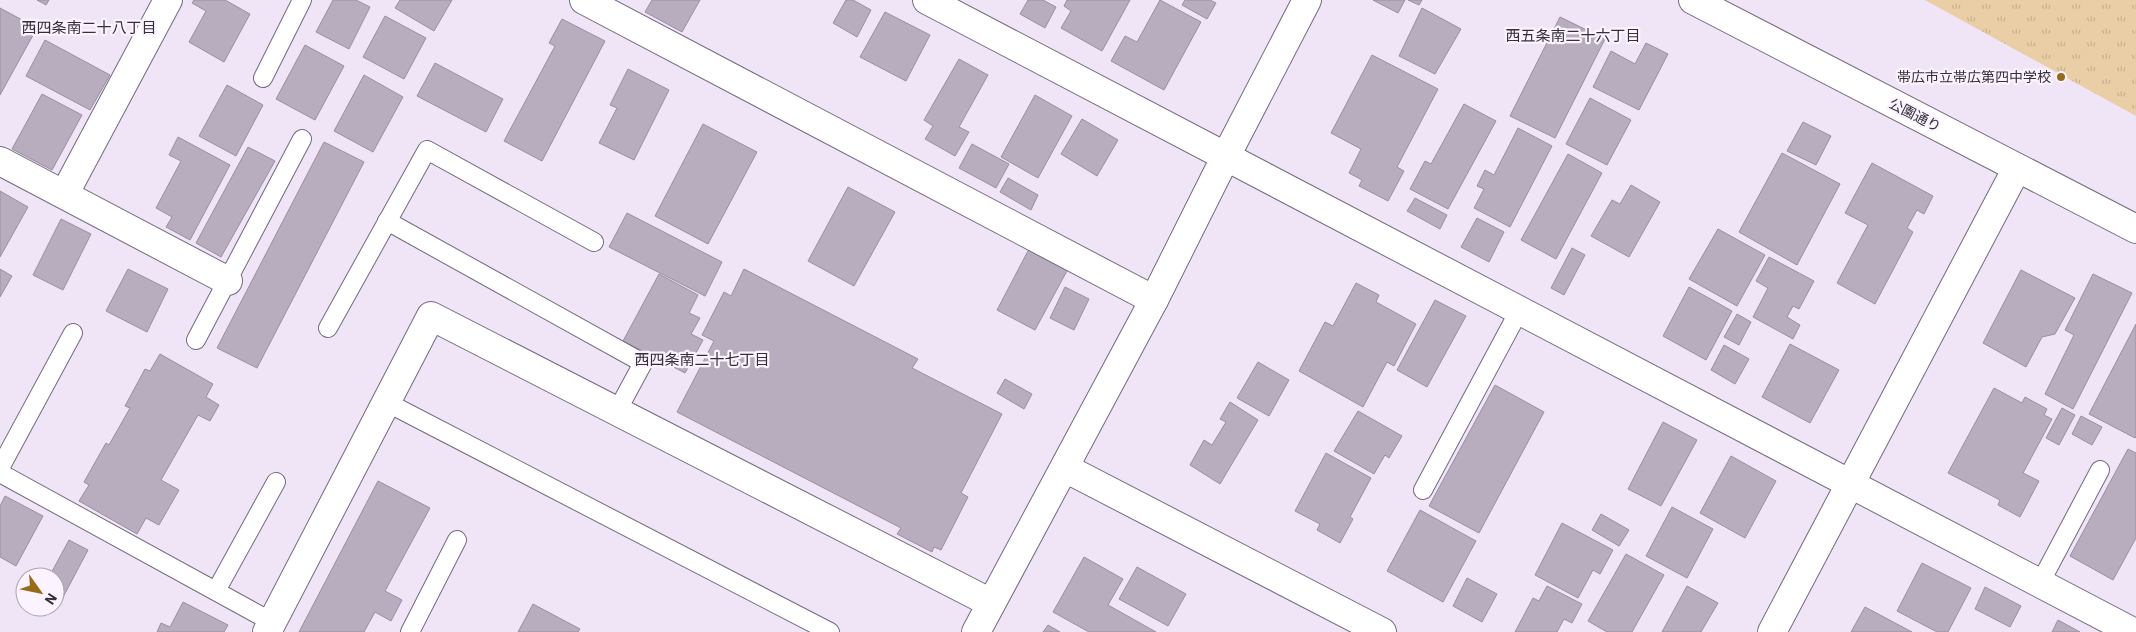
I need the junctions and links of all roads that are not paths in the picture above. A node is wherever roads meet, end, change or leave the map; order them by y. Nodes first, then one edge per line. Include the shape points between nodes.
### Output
1 (168, 0) edge
2 (302, 0) edge
3 (584, 0) edge
4 (926, 0) edge
5 (1308, 0) edge
6 (1693, 0) edge
7 (263, 78) dead end
8 (302, 139) dead end
9 (1225, 158) junction
10 (0, 161) edge
11 (2017, 168) junction
12 (65, 193) junction
13 (387, 221) junction
14 (2136, 230) edge
15 (594, 242) dead end
16 (228, 281) junction
17 (1154, 300) junction
18 (1519, 311) junction
19 (328, 328) dead end
20 (73, 333) dead end
21 (196, 340) dead end
22 (386, 402) junction
23 (617, 411) junction
24 (0, 468) edge
25 (1065, 468) junction
26 (2100, 470) dead end
27 (0, 473) edge
28 (276, 482) dead end
29 (1851, 484) junction
30 (1423, 490) dead end
31 (457, 540) dead end
32 (2040, 583) junction
33 (216, 591) junction
34 (991, 602) junction
35 (269, 627) edge
36 (1370, 629) edge
37 (410, 632) edge
38 (830, 632) edge
39 (976, 632) edge
40 (1772, 632) edge
41 (2133, 632) edge

1 - 12 street
2 - 7 lane
3 - 17 street
4 - 9 street
5 - 9 street
6 - 11 street, 公園通り
8 - 16 lane
9 - 17 street
9 - 18 street
10 - 12 street
11 - 14 street, 公園通り
11 - 29 street
12 - 16 street
13 - 15 lane via 427,150
13 - 19 lane
13 - 23 lane via 643,362
16 - 21 lane
17 - 25 street
18 - 29 street
18 - 30 lane
20 - 24 lane
22 - 23 street via 431,316
22 - 35 street
22 - 38 lane
23 - 34 street
25 - 34 street
25 - 36 street
26 - 32 lane
27 - 33 lane
28 - 33 lane
29 - 32 street
29 - 40 street
31 - 37 lane
32 - 41 street
33 - 35 lane
34 - 39 street

